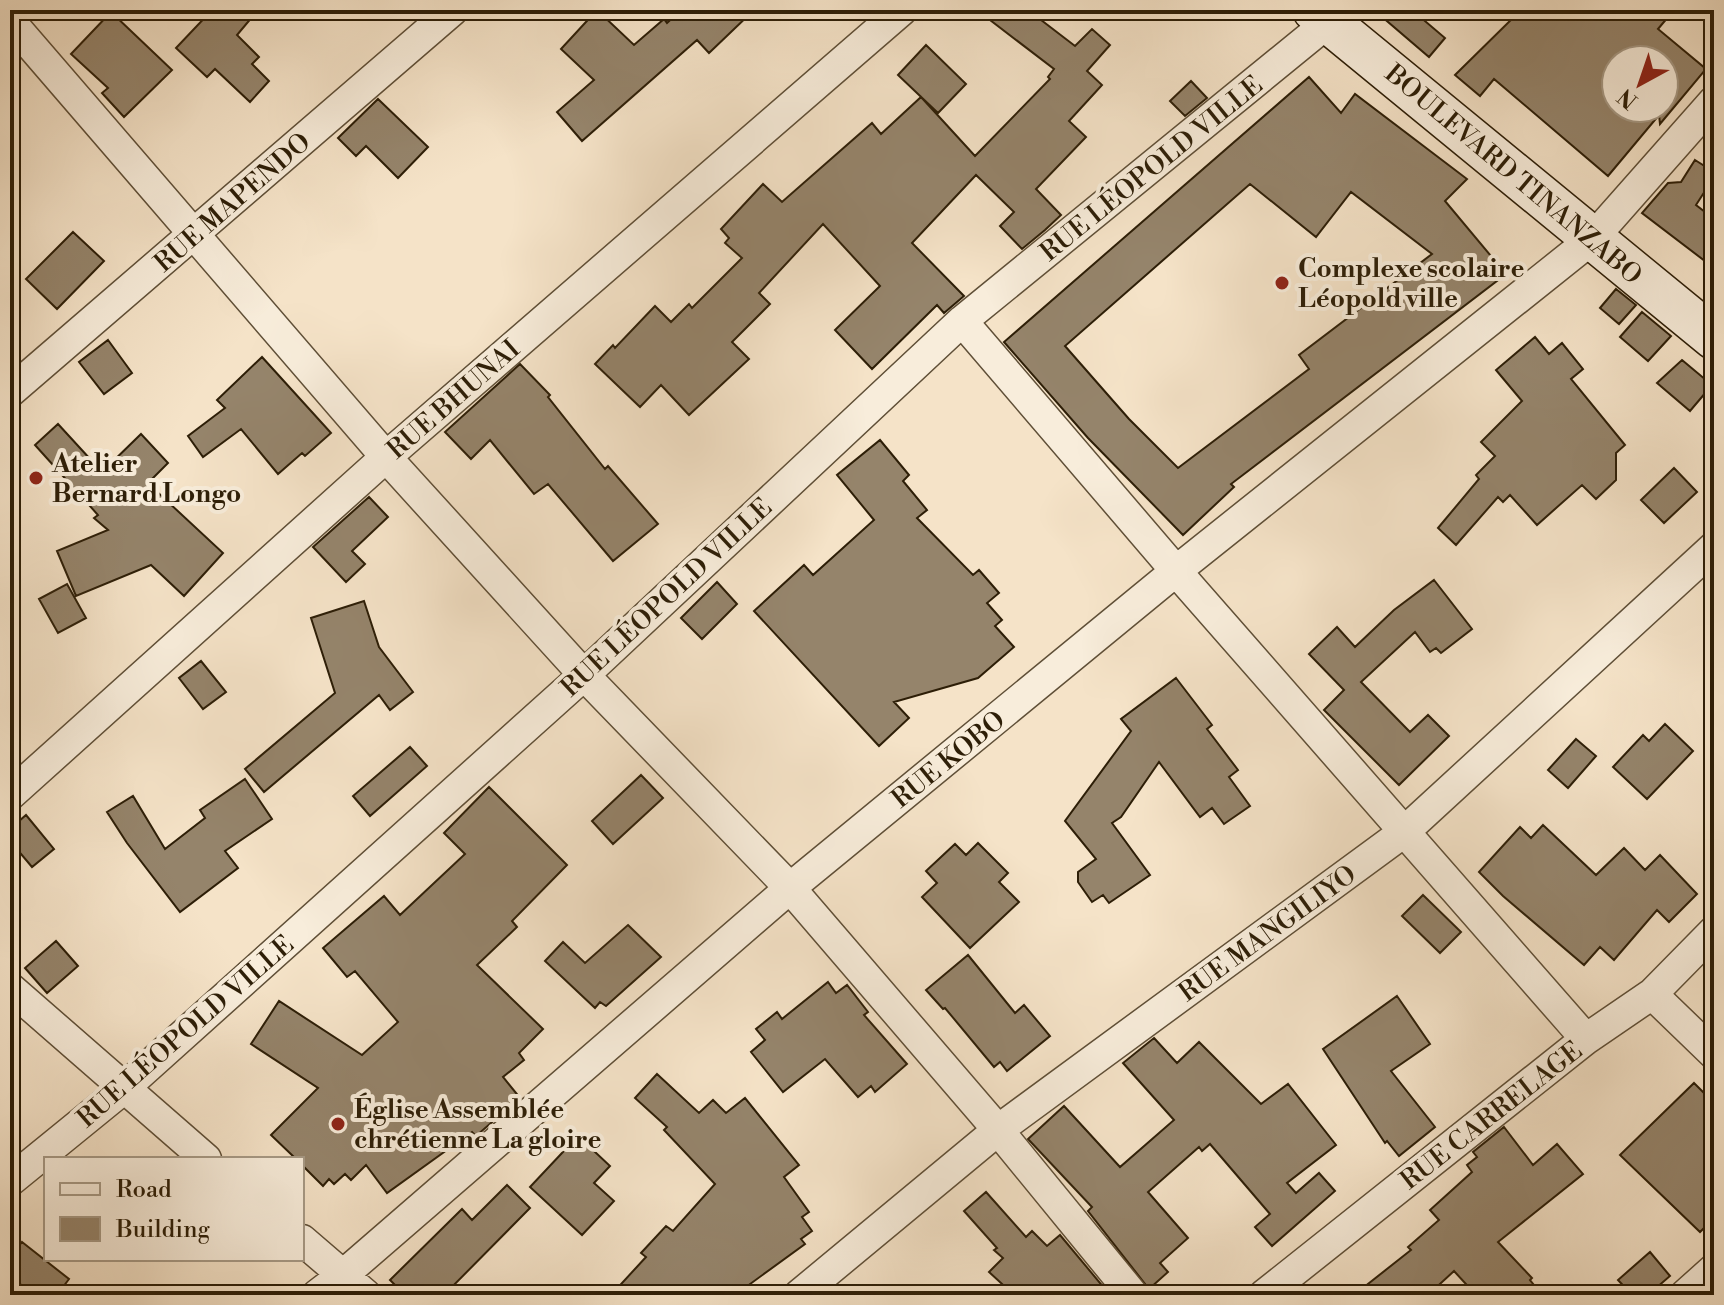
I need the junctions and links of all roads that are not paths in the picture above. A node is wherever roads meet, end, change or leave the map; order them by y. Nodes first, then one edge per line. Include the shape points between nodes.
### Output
1 (453, 10) edge
2 (902, 10) edge
3 (1329, 14) edge
4 (10, 21) edge
5 (1714, 101) edge
6 (195, 235) junction
7 (1592, 239) junction
8 (962, 321) junction
9 (1714, 338) edge
10 (10, 392) edge
11 (386, 457) junction
12 (1714, 547) edge
13 (1176, 571) junction
14 (584, 675) junction
15 (10, 795) edge
16 (1404, 832) junction
17 (790, 888) junction
18 (1714, 931) edge
19 (10, 988) edge
20 (1652, 994) junction
21 (1586, 1039) junction
22 (1714, 1054) edge
23 (123, 1089) junction
24 (998, 1130) junction
25 (204, 1157) edge
26 (10, 1181) edge
27 (304, 1242) edge
28 (1714, 1269) edge
29 (343, 1275) junction
30 (317, 1295) edge
31 (366, 1295) edge
32 (799, 1295) edge
33 (1133, 1295) edge
34 (1264, 1295) edge
35 (1685, 1295) edge

1 - 6 street, RUE MAPENDO
2 - 11 street, RUE BHUNAI
3 - 7 street, BOULEVARD TINANZABO
3 - 8 street, RUE LÉOPOLD VILLE
4 - 6 street
5 - 7 street, RUE KOBO
6 - 10 street, RUE MAPENDO
6 - 11 street
7 - 9 street, BOULEVARD TINANZABO
7 - 13 street, RUE KOBO
8 - 13 street
8 - 14 street, RUE LÉOPOLD VILLE
11 - 14 street
11 - 15 street, RUE BHUNAI
12 - 16 street, RUE MANGILIYO
13 - 16 street
13 - 17 street, RUE KOBO
14 - 17 street
14 - 23 street, RUE LÉOPOLD VILLE
16 - 21 street
16 - 24 street, RUE MANGILIYO
17 - 24 street
17 - 29 street, RUE KOBO
18 - 20 street, RUE CARRELAGE
19 - 23 street
20 - 21 street, RUE CARRELAGE
20 - 22 street
21 - 34 street, RUE CARRELAGE
23 - 25 street
23 - 26 street, RUE LÉOPOLD VILLE
24 - 32 street, RUE MANGILIYO
24 - 33 street
27 - 29 street
28 - 35 street
29 - 30 street, RUE KOBO
29 - 31 street

